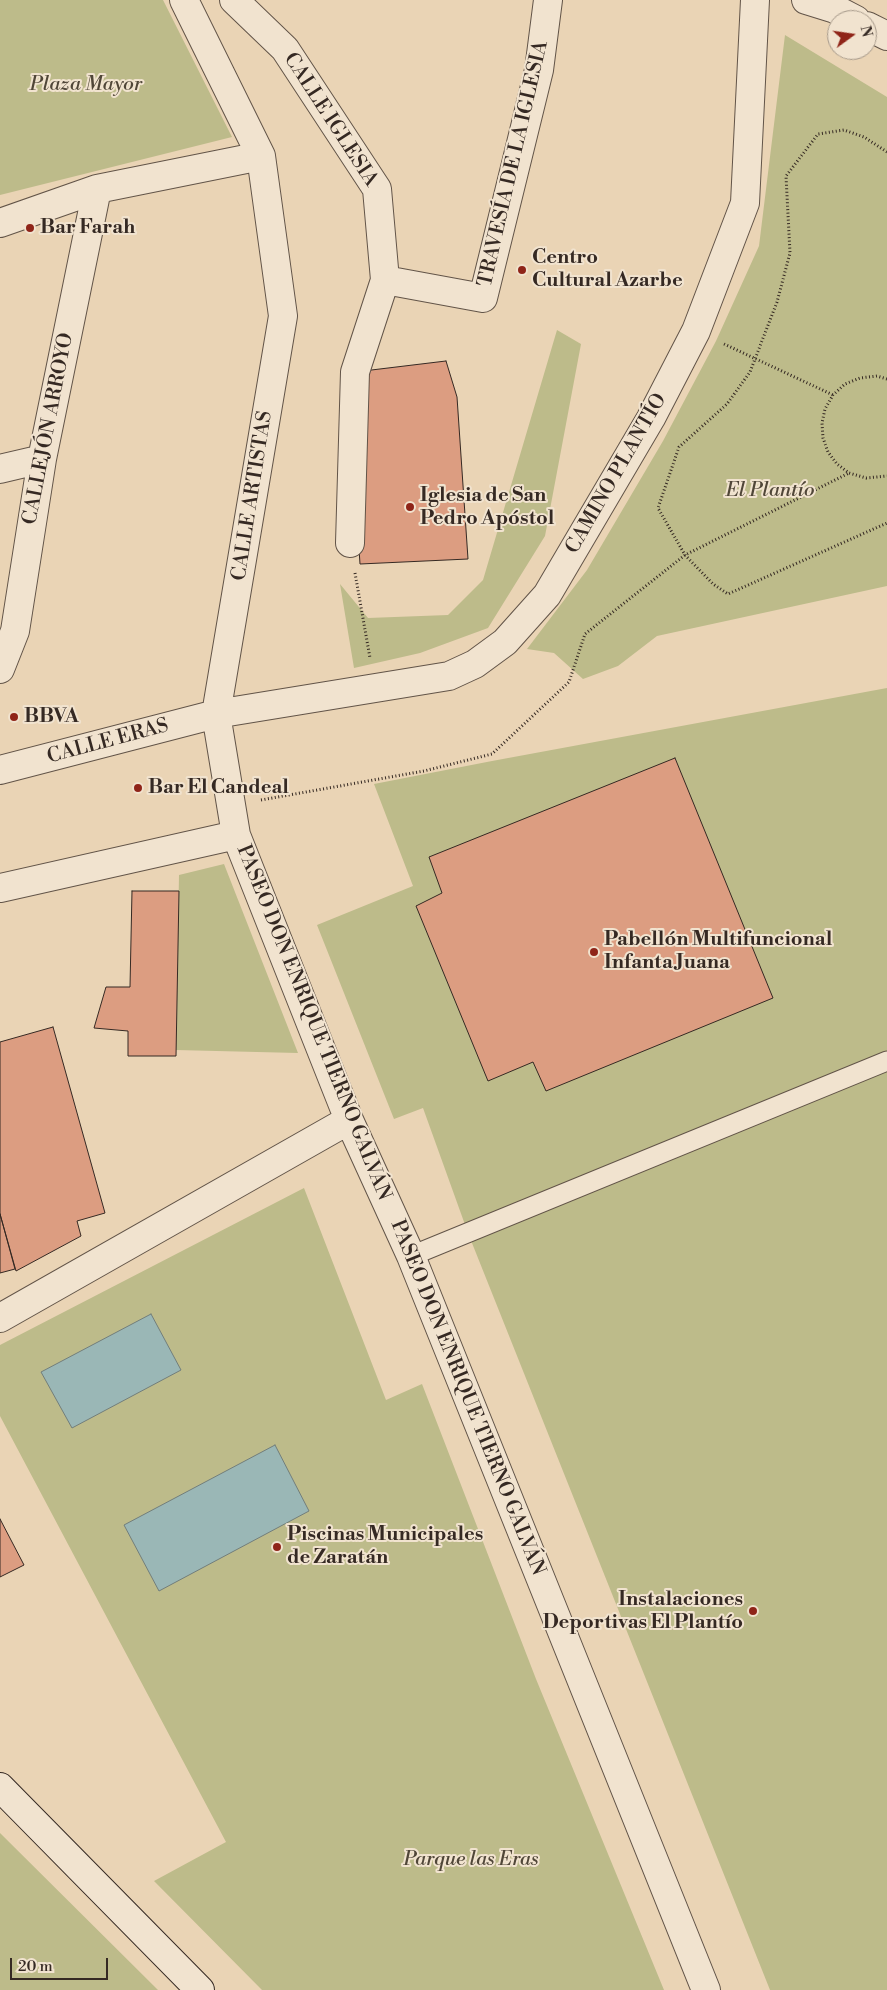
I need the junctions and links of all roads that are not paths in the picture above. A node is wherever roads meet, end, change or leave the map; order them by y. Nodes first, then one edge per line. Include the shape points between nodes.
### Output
1 (184, 0) edge
2 (234, 0) edge
3 (548, 0) edge
4 (755, 0) edge
5 (806, 0) edge
6 (835, 10) edge
7 (261, 156) junction
8 (96, 189) junction
9 (0, 224) edge
10 (385, 280) junction
11 (42, 459) junction
12 (0, 469) edge
13 (350, 543) road end
14 (11, 576) edge
15 (0, 668) edge
16 (216, 714) junction
17 (0, 770) edge
18 (236, 835) junction
19 (0, 888) edge
20 (887, 1061) edge
21 (350, 1120) junction
22 (411, 1256) junction
23 (0, 1318) edge
24 (0, 1787) edge
25 (200, 1990) edge
26 (706, 1990) edge

1 - 7 street
2 - 10 street, CALLE IGLESIA via 285,49 377,189
3 - 10 street, TRAVESÍA DE LA IGLESIA via 539,70 483,298
4 - 16 street, CAMINO PLANTÍO via 745,204 696,330 651,418 547,595 505,642 450,676
5 - 6 street
7 - 8 street
7 - 16 street, CALLE ARTISTAS via 283,316
8 - 9 street
8 - 11 street, CALLEJÓN ARROYO
10 - 13 street via 355,372
11 - 12 street
11 - 14 street, CALLEJÓN ARROYO
14 - 15 street, CALLEJÓN ARROYO via 15,631
16 - 17 street, CALLE ERAS
16 - 18 street, CALLE ARTISTAS
18 - 19 street
18 - 21 street, PASEO DON ENRIQUE TIERNO GALVÁN
20 - 22 lane
21 - 22 street, PASEO DON ENRIQUE TIERNO GALVÁN
21 - 23 street
22 - 26 street, PASEO DON ENRIQUE TIERNO GALVÁN
24 - 25 street

